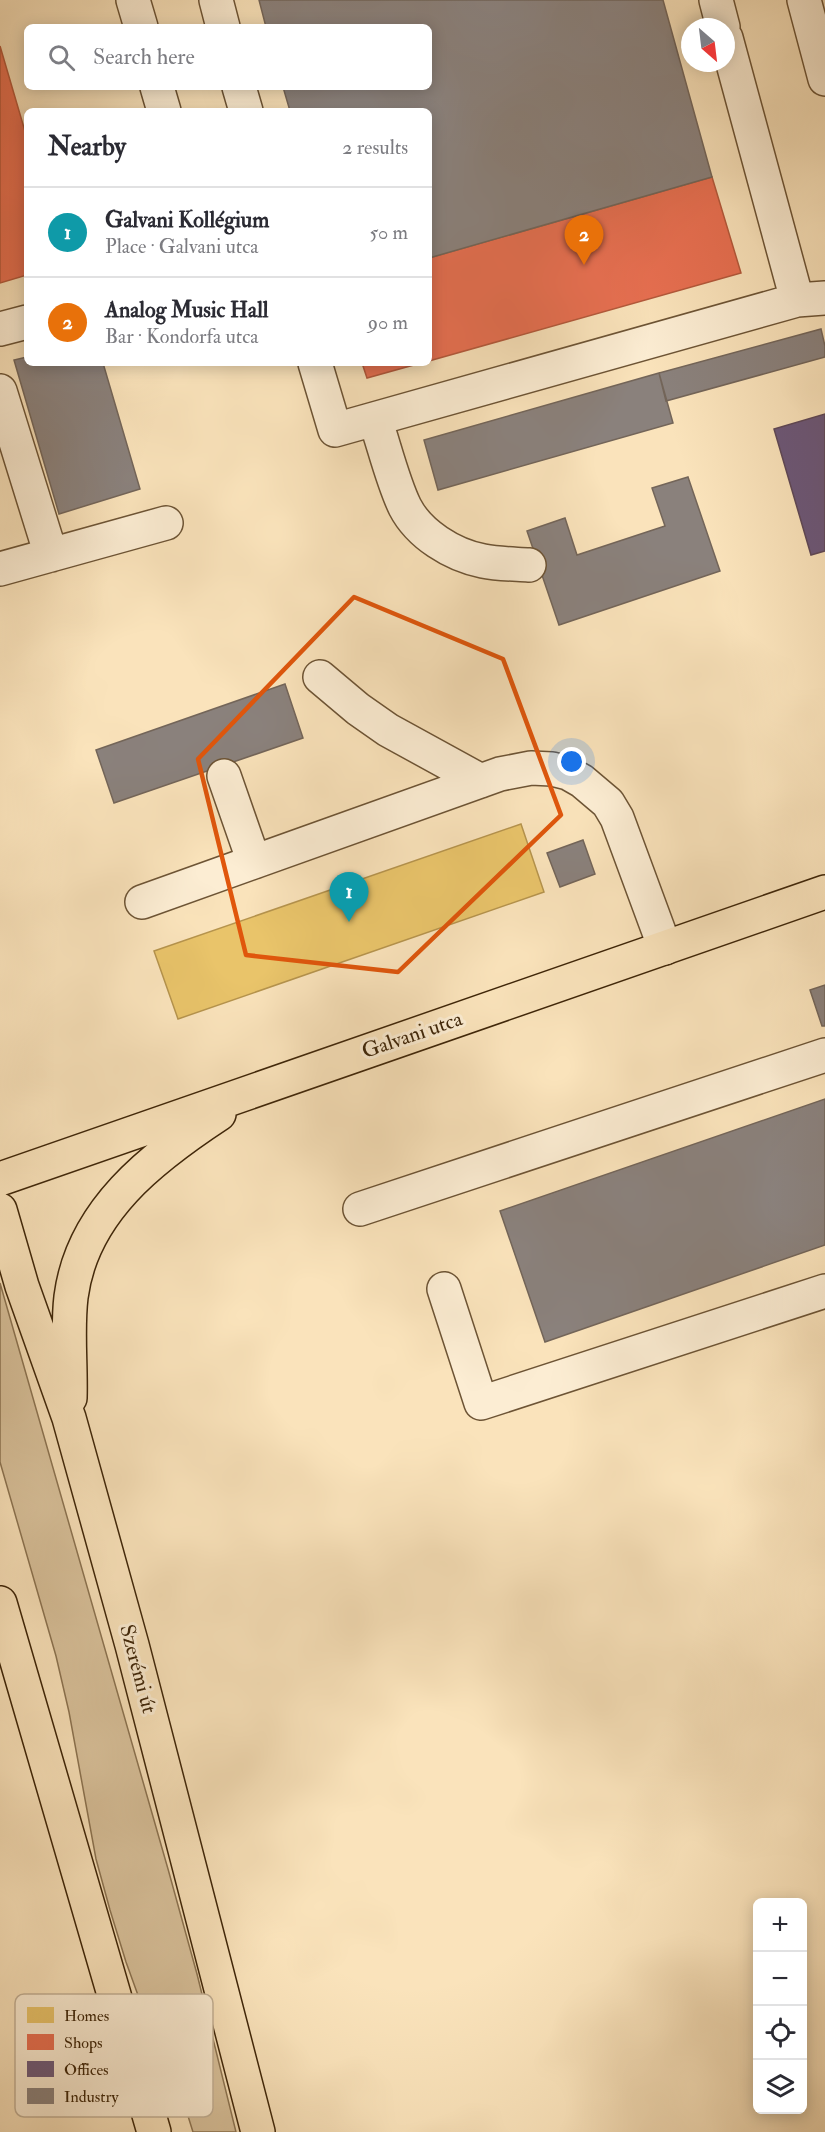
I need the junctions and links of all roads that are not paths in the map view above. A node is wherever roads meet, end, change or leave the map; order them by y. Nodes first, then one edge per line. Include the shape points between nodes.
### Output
1 (133, 0) edge
2 (216, 0) edge
3 (716, 0) edge
4 (804, 0) edge
5 (721, 18) edge
6 (140, 24) edge
7 (222, 24) edge
8 (735, 66) edge
9 (825, 79) edge
10 (158, 90) edge
11 (240, 90) edge
12 (163, 108) edge
13 (245, 108) edge
14 (811, 299) edge
15 (24, 323) edge
16 (0, 329) edge
17 (316, 366) edge
18 (0, 391) edge
19 (375, 419) junction
20 (166, 523) dead end
21 (51, 555) junction
22 (529, 565) dead end
23 (0, 569) edge
24 (320, 677) dead end
25 (224, 776) dead end
26 (481, 781) junction
27 (254, 862) junction
28 (825, 892) edge
29 (142, 902) dead end
30 (665, 948) junction
31 (825, 1055) edge
32 (261, 1088) junction
33 (0, 1179) edge
34 (360, 1209) dead end
35 (0, 1210) edge
36 (444, 1289) dead end
37 (825, 1291) edge
38 (69, 1418) junction
39 (0, 1603) edge
40 (114, 1994) edge
41 (150, 2117) edge
42 (154, 2132) edge
43 (258, 2132) edge

1 - 6 street
2 - 7 street
3 - 5 street
4 - 9 street
8 - 14 street
10 - 12 street
11 - 13 street
14 - 19 street
15 - 16 street
17 - 19 street via 335,430
18 - 21 street
19 - 22 street via 404,505 419,526 443,545 482,561
20 - 21 street
21 - 23 street
24 - 26 street via 388,730
25 - 27 street
26 - 27 street
26 - 30 street via 518,770 552,769 568,773 596,792 617,818
27 - 29 street
28 - 30 main road, Galvani utca
30 - 32 main road, Galvani utca
31 - 34 street
32 - 33 main road, Galvani utca
32 - 38 main road via 185,1137 131,1182 98,1221 71,1294
35 - 38 main road, Szerémi út via 22,1286
36 - 37 street via 481,1403
38 - 43 main road, Szerémi út
39 - 40 main road
41 - 42 main road

